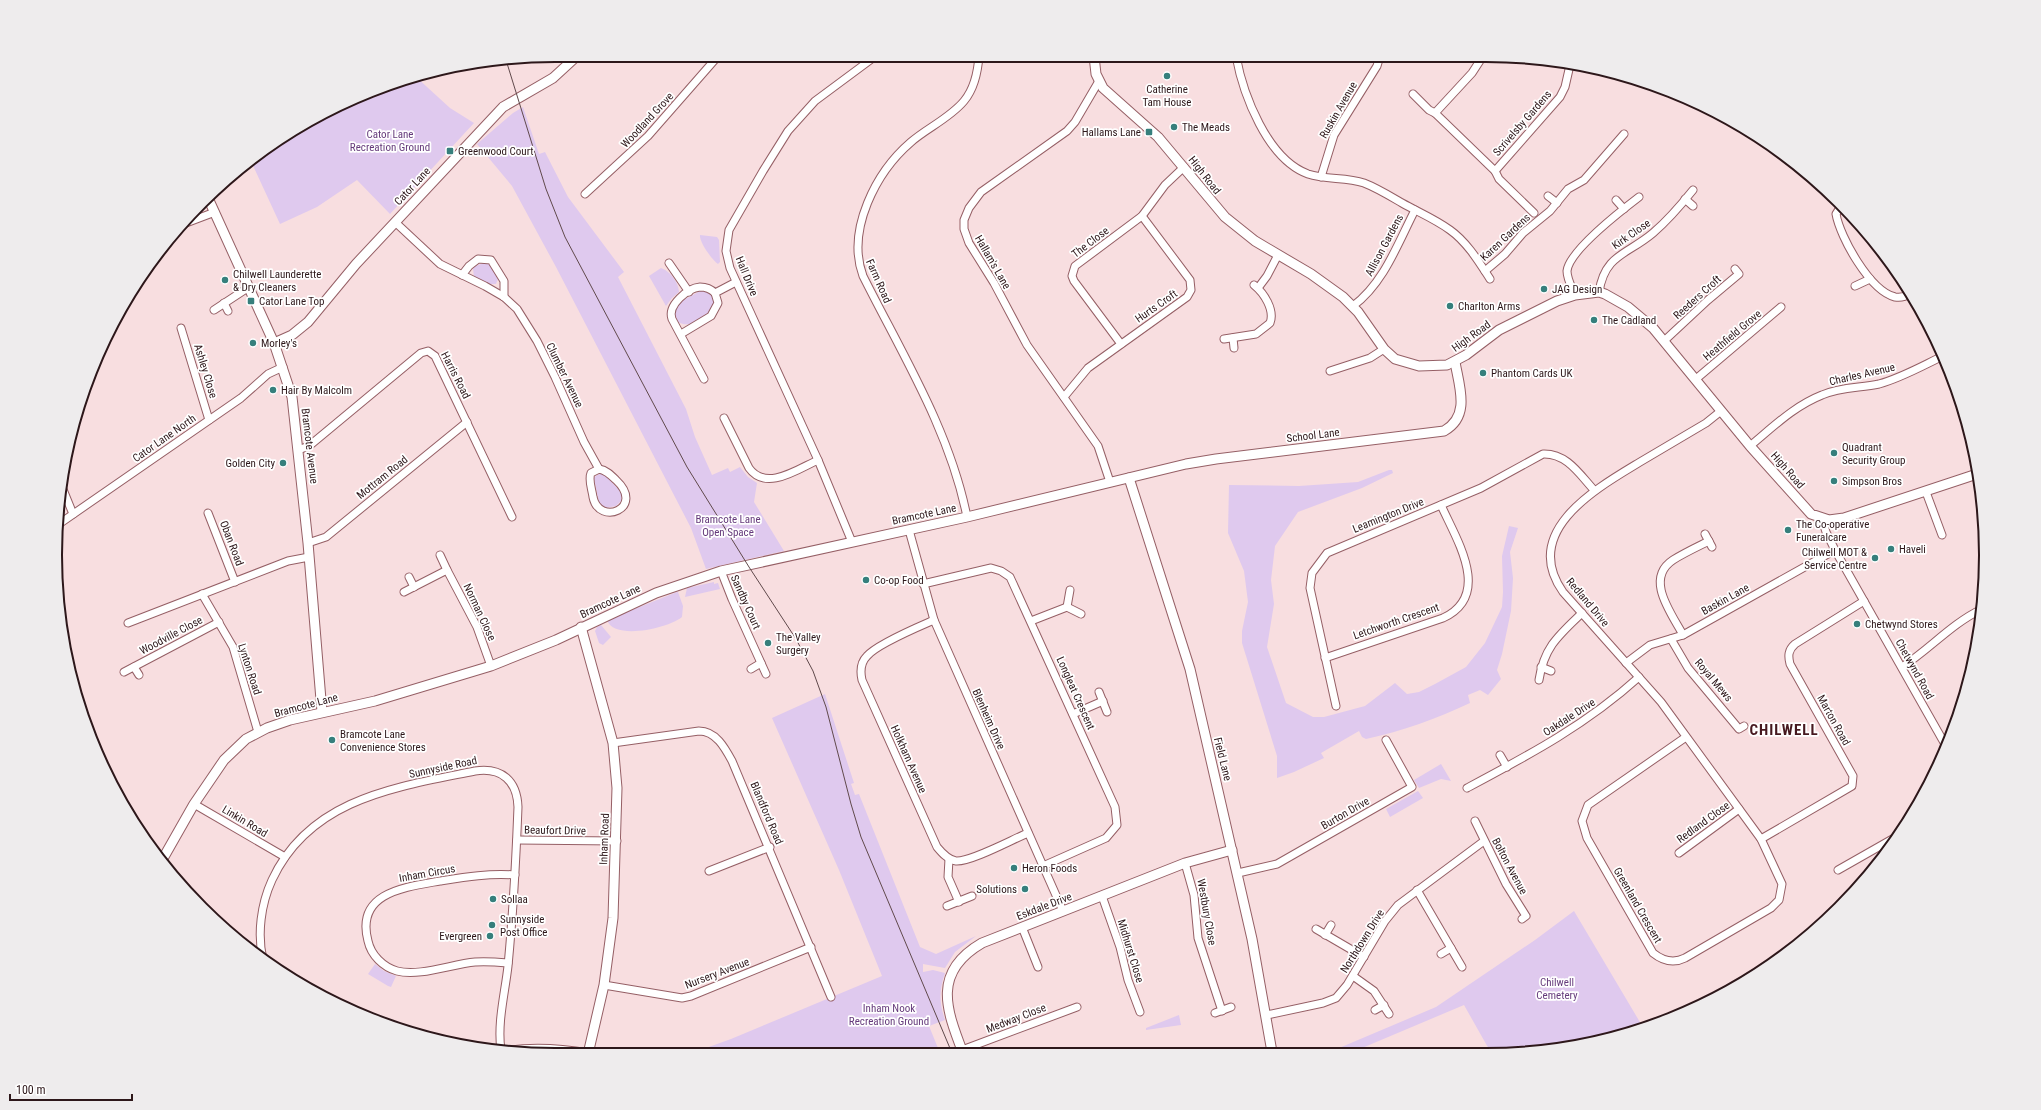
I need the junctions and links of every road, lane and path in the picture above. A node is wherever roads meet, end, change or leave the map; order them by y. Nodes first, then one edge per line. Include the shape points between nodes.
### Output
1 (570, 62) edge
2 (713, 62) edge
3 (869, 62) edge
4 (978, 62) edge
5 (1095, 62) edge
6 (1238, 62) edge
7 (1378, 62) edge
8 (1479, 62) edge
9 (1569, 69) edge
10 (1099, 81) junction
11 (1413, 94) dead end
12 (1435, 113) junction
13 (1624, 134) dead end
14 (1184, 167) junction
15 (1495, 171) junction
16 (1321, 177) junction
17 (1693, 190) dead end
18 (586, 194) dead end
19 (1548, 196) dead end
20 (1639, 197) dead end
21 (1685, 199) junction
22 (1616, 200) dead end
23 (210, 202) edge
24 (1557, 203) junction
25 (1693, 206) dead end
26 (1624, 209) junction
27 (1415, 210) junction
28 (1838, 210) edge
29 (215, 212) junction
30 (1534, 213) dead end
31 (1142, 216) junction
32 (193, 220) edge
33 (395, 222) junction
34 (1278, 256) junction
35 (669, 263) dead end
36 (1735, 269) dead end
37 (1485, 271) junction
38 (462, 275) junction
39 (1870, 278) junction
40 (1490, 279) dead end
41 (736, 282) junction
42 (1855, 286) dead end
43 (249, 287) junction
44 (689, 292) junction
45 (1599, 292) junction
46 (715, 293) junction
47 (1575, 295) junction
48 (1905, 296) edge
49 (504, 297) junction
50 (224, 303) junction
51 (1353, 306) junction
52 (1781, 307) dead end
53 (214, 310) dead end
54 (228, 312) dead end
55 (181, 328) dead end
56 (681, 334) junction
57 (1233, 338) junction
58 (1224, 339) dead end
59 (1664, 341) junction
60 (274, 343) junction
61 (1121, 344) junction
62 (1234, 348) dead end
63 (1384, 349) junction
64 (1938, 358) edge
65 (1455, 362) junction
66 (283, 367) junction
67 (1330, 371) dead end
68 (704, 379) dead end
69 (1696, 379) junction
70 (1064, 397) junction
71 (1721, 410) junction
72 (724, 418) dead end
73 (209, 420) junction
74 (467, 422) junction
75 (1750, 446) junction
76 (298, 450) junction
77 (818, 460) junction
78 (599, 469) junction
79 (1973, 476) edge
80 (1129, 478) junction
81 (1110, 482) junction
82 (1594, 490) junction
83 (1926, 492) junction
84 (66, 496) edge
85 (1441, 505) junction
86 (208, 513) dead end
87 (73, 514) junction
88 (512, 517) dead end
89 (967, 517) junction
90 (1822, 519) junction
91 (63, 521) edge
92 (909, 530) junction
93 (1705, 534) dead end
94 (1942, 535) dead end
95 (852, 542) junction
96 (308, 543) junction
97 (1834, 550) junction
98 (440, 555) dead end
99 (309, 558) junction
100 (447, 570) junction
101 (721, 571) junction
102 (409, 577) dead end
103 (235, 582) junction
104 (923, 584) junction
105 (414, 587) junction
106 (1070, 590) dead end
107 (404, 592) dead end
108 (202, 594) junction
109 (1864, 601) junction
110 (1067, 606) junction
111 (1582, 613) junction
112 (1976, 613) edge
113 (1081, 614) dead end
114 (934, 620) junction
115 (1031, 621) junction
116 (219, 622) junction
117 (128, 623) dead end
118 (581, 627) junction
119 (1683, 635) junction
120 (1671, 639) junction
121 (1325, 658) junction
122 (761, 663) junction
123 (1626, 663) junction
124 (491, 666) junction
125 (134, 667) junction
126 (1541, 667) junction
127 (1902, 667) junction
128 (751, 669) dead end
129 (1551, 671) dead end
130 (124, 672) dead end
131 (766, 674) dead end
132 (139, 676) dead end
133 (1639, 677) junction
134 (1539, 680) dead end
135 (1099, 692) dead end
136 (1103, 701) junction
137 (1336, 706) dead end
138 (322, 712) junction
139 (1107, 712) dead end
140 (1073, 714) junction
141 (1744, 726) dead end
142 (258, 732) junction
143 (1686, 737) junction
144 (1386, 740) dead end
145 (1943, 740) edge
146 (613, 743) junction
147 (1500, 755) dead end
148 (1507, 767) junction
149 (1467, 788) dead end
150 (194, 804) junction
151 (1739, 809) junction
152 (1475, 821) dead end
153 (1028, 833) junction
154 (1760, 839) junction
155 (516, 840) junction
156 (616, 841) junction
157 (1484, 842) junction
158 (1886, 843) edge
159 (770, 847) junction
160 (1232, 850) junction
161 (1679, 853) dead end
162 (165, 856) edge
163 (285, 857) junction
164 (949, 859) junction
165 (1185, 863) junction
166 (1043, 866) junction
167 (1838, 870) dead end
168 (709, 871) dead end
169 (1238, 873) junction
170 (515, 875) junction
171 (1417, 890) junction
172 (972, 896) dead end
173 (1102, 896) junction
174 (959, 902) junction
175 (947, 906) dead end
176 (1063, 912) junction
177 (1522, 919) dead end
178 (1331, 925) dead end
179 (1022, 927) junction
180 (1316, 930) dead end
181 (1325, 935) junction
182 (811, 947) junction
183 (1451, 948) junction
184 (262, 951) edge
185 (1441, 954) dead end
186 (1364, 957) junction
187 (508, 963) junction
188 (1038, 967) dead end
189 (1462, 967) dead end
190 (1353, 976) junction
191 (604, 985) junction
192 (831, 997) dead end
193 (1384, 1005) junction
194 (1077, 1007) dead end
195 (1231, 1008) dead end
196 (1375, 1010) dead end
197 (1140, 1012) dead end
198 (1389, 1014) dead end
199 (1267, 1015) junction
200 (502, 1045) edge
201 (533, 1047) edge
202 (557, 1048) edge
203 (589, 1048) edge
204 (962, 1048) edge
205 (971, 1048) edge
206 (1271, 1048) edge

1 - 33 street, Cator Lane via 553,78 503,107
2 - 18 street, Woodland Grove via 648,136
3 - 41 street, Hall Drive via 806,109 762,171 733,222 727,238 727,256
4 - 89 street, Farm Road via 973,86 964,102 911,142 887,169 866,210 857,251 863,276 947,445
5 - 10 street, High Road
6 - 16 street, Allison Gardens via 1252,110 1272,143 1300,171
7 - 16 street, Ruskin Avenue via 1334,135
8 - 12 street
9 - 15 street, Scrivelsby Gardens via 1560,97
10 - 14 street, High Road via 1115,100 1158,137
10 - 70 street, Hallam's Lane via 1067,131 981,192 971,203 964,220 969,243 1027,345
11 - 12 street, Scrivelsby Gardens
12 - 15 street, Scrivelsby Gardens
13 - 24 street, Karen Gardens via 1584,180 1568,189
14 - 31 street, The Close via 1165,185
14 - 34 street, High Road via 1225,217 1242,233
15 - 30 street, Scrivelsby Gardens via 1498,179
16 - 27 street, Allison Gardens via 1346,178 1366,184
17 - 21 street, Kirk Close
19 - 24 street
20 - 26 street
21 - 25 street
21 - 45 street, Kirk Close via 1654,232 1611,262 1604,273
22 - 26 street
23 - 29 street, Bramcote Avenue
24 - 37 street, Karen Gardens
26 - 47 street via 1571,259 1567,272
27 - 37 street, Allison Gardens via 1442,224 1456,235
27 - 51 street, Allison Gardens via 1377,282
28 - 39 street via 1836,214 1842,233
29 - 32 street
29 - 43 street, Bramcote Avenue
31 - 61 street, The Close via 1075,266 1072,271 1074,281
31 - 61 street, Hurts Croft via 1190,280 1191,290 1187,297
33 - 38 street, Clumber Avenue via 440,264
33 - 60 street, Cator Lane via 308,322 292,335
34 - 51 street, High Road via 1323,281
34 - 57 street via 1267,276 1256,287 1268,305 1271,313 1270,323 1256,334
35 - 44 street
36 - 59 street, Reeders Croft via 1739,274
37 - 40 street, Allison Gardens
38 - 49 street, Clumber Avenue
38 - 49 street via 478,259 491,260 504,281
39 - 42 street
39 - 48 street via 1895,297
41 - 46 street
41 - 77 street, Hall Drive
43 - 50 street
43 - 60 street, Bramcote Avenue
44 - 46 street via 702,287
44 - 56 street via 675,302 671,310
45 - 47 street, High Road
45 - 59 street, High Road via 1628,307 1647,322
46 - 56 street via 718,303 714,313
47 - 65 street, High Road via 1557,301 1499,330
49 - 78 street, Clumber Avenue via 517,309 537,341
50 - 53 street
50 - 54 street
51 - 63 street, High Road
52 - 69 street, Heathfield Grove
55 - 73 street, Ashley Close
56 - 68 street
57 - 58 street
57 - 62 street
59 - 69 street, High Road
60 - 66 street, Bramcote Avenue
61 - 70 street, Hurts Croft via 1088,368
63 - 65 street, High Road via 1400,361 1419,366 1438,367
63 - 67 street via 1373,357
64 - 75 street, Charles Avenue via 1891,380 1822,395 1798,407
65 - 80 street, School Lane via 1462,405 1459,417 1444,431 1216,459
66 - 73 street, Cator Lane North via 268,374 241,398
66 - 76 street, Bramcote Avenue via 292,397
69 - 71 street, High Road
70 - 81 street, Hallam's Lane via 1098,446
71 - 75 street, High Road
71 - 82 street, Redland Drive via 1706,423
72 - 77 street via 752,473 761,478 777,478
73 - 87 street, Cator Lane North
74 - 76 street, Harris Road via 435,356 424,352 309,446
74 - 88 street, Harris Road
74 - 96 street, Mottram Road via 326,538
75 - 90 street, High Road via 1808,510
76 - 96 street, Bramcote Avenue
77 - 95 street, Hall Drive
78 - 78 street via 606,471 626,492 625,503 614,512 600,510 595,504 590,479 591,473
79 - 83 street
80 - 81 street, School Lane
80 - 160 street, Field Lane via 1190,669
81 - 89 street, Bramcote Lane
82 - 85 street, Leamington Drive via 1565,460 1543,454 1497,481
82 - 111 street, Redland Drive via 1573,509 1560,526 1551,557 1558,584
83 - 90 street via 1844,518
83 - 94 street
84 - 87 street
85 - 121 street, Leamington Drive via 1331,550 1322,558 1312,574 1310,588
85 - 121 street, Letchworth Crescent via 1469,576 1468,591 1463,601 1456,610 1443,618
86 - 103 street, Oban Road
87 - 91 street, Cator Lane North
89 - 92 street, Bramcote Lane
90 - 97 street, Chetwynd Road
92 - 95 street, Bramcote Lane
92 - 104 street, Blenheim Drive
93 - 119 street via 1710,544 1671,561 1661,576 1661,596
95 - 101 street, Bramcote Lane
96 - 99 street, Bramcote Avenue
97 - 109 street, Chetwynd Road
97 - 119 street, Baskin Lane
98 - 100 street, Norman Close
99 - 103 street via 288,561
99 - 138 street, Bramcote Avenue
100 - 105 street
100 - 124 street, Norman Close via 477,627
101 - 118 street, Bramcote Lane via 656,593
101 - 122 street, Sandby Court
102 - 105 street
103 - 108 street
104 - 114 street, Blenheim Drive
104 - 115 street, Longleat Crescent via 985,568 996,569 1006,573 1012,580
105 - 107 street
106 - 110 street
108 - 116 street, Lynton Road
108 - 117 street
109 - 127 street, Chetwynd Road
109 - 154 street, Marton Road via 1795,644 1789,652 1790,664 1852,776 1852,786
110 - 113 street
110 - 115 street
111 - 123 street, Redland Drive
111 - 126 street via 1550,645
112 - 127 street via 1957,623
114 - 153 street, Blenheim Drive
114 - 164 street, Holkham Avenue via 869,654 862,663 860,674 937,847
115 - 140 street, Longleat Crescent
116 - 125 street, Woodville Close
116 - 142 street, Lynton Road via 236,657
118 - 124 street, Bramcote Lane via 533,650
118 - 146 street, Inham Road
119 - 120 street, Baskin Lane
120 - 123 street, Baskin Lane via 1650,645
120 - 141 street, Royal Mews via 1688,668 1738,729
121 - 137 street, Leamington Drive
122 - 128 street
122 - 131 street, Sandby Court
123 - 133 street, Redland Drive
124 - 138 street, Bramcote Lane via 382,698
125 - 130 street, Woodville Close
125 - 132 street, Woodville Close
126 - 129 street
126 - 134 street
127 - 145 street, Chetwynd Road
133 - 143 street, Redland Drive
133 - 148 street, Oakdale Drive via 1589,718
135 - 136 street
136 - 139 street
136 - 140 street
138 - 142 street, Bramcote Lane
140 - 166 street, Longleat Crescent via 1115,807 1117,825 1106,838
142 - 150 street, Bramcote Lane via 246,739 224,760
143 - 151 street, Redland Drive
143 - 154 street, Greenland Crescent via 1588,805 1582,821 1587,838 1653,953 1667,961 1680,960 1776,904 1781,895 1782,884
144 - 169 street, Burton Drive via 1412,787 1277,864
146 - 156 street, Inham Road via 617,788
146 - 159 street, Blandford Road via 699,731 717,738 732,761
147 - 148 street
148 - 149 street, Oakdale Drive
150 - 162 street, Bramcote Lane
150 - 163 street, Linkin Road
151 - 154 street, Redland Drive
151 - 161 street, Redland Close
152 - 157 street, Bolton Avenue
153 - 164 street via 969,859
153 - 166 street, Blenheim Drive
155 - 156 street, Beaufort Drive
155 - 163 street, Sunnyside Road via 516,790 504,776 484,770 405,786 358,800 342,807 306,831
155 - 170 street, Sunnyside Road
156 - 191 street, Inham Road via 613,918
157 - 171 street, Northdown Drive
157 - 177 street, Bolton Avenue via 1526,916
158 - 167 street
159 - 168 street
159 - 182 street, Blandford Road
160 - 165 street, Eskdale Drive
160 - 169 street, Field Lane
163 - 184 street, Sunnyside Road via 270,885 262,917
164 - 174 street via 948,877
165 - 173 street, Eskdale Drive
165 - 195 street, Westbury Close via 1194,894 1198,938 1219,1012
166 - 176 street, Blenheim Drive
169 - 199 street, Field Lane
170 - 187 street, Sunnyside Road
170 - 187 street, Inham Circus via 480,875 393,890 375,904 366,926 368,941 373,951 382,963 396,971 412,972 474,962
171 - 183 street
171 - 186 street, Northdown Drive via 1394,909
172 - 174 street
173 - 176 street, Eskdale Drive
173 - 197 street, Midhurst Close
174 - 175 street
176 - 179 street, Eskdale Drive
178 - 181 street
179 - 188 street
179 - 204 street, Eskdale Drive via 974,948 963,957 952,973 948,1007
180 - 181 street
181 - 186 street
182 - 191 street, Nursery Avenue via 682,998
182 - 192 street, Blandford Road
183 - 185 street
183 - 189 street
186 - 190 street, Northdown Drive
187 - 200 street, Sunnyside Road via 500,1029
190 - 193 street via 1374,991
190 - 199 street, Northdown Drive via 1340,994 1329,1001
191 - 203 street, Inham Road
193 - 196 street
193 - 198 street
194 - 205 street, Medway Close
199 - 206 street, Field Lane
201 - 202 street

